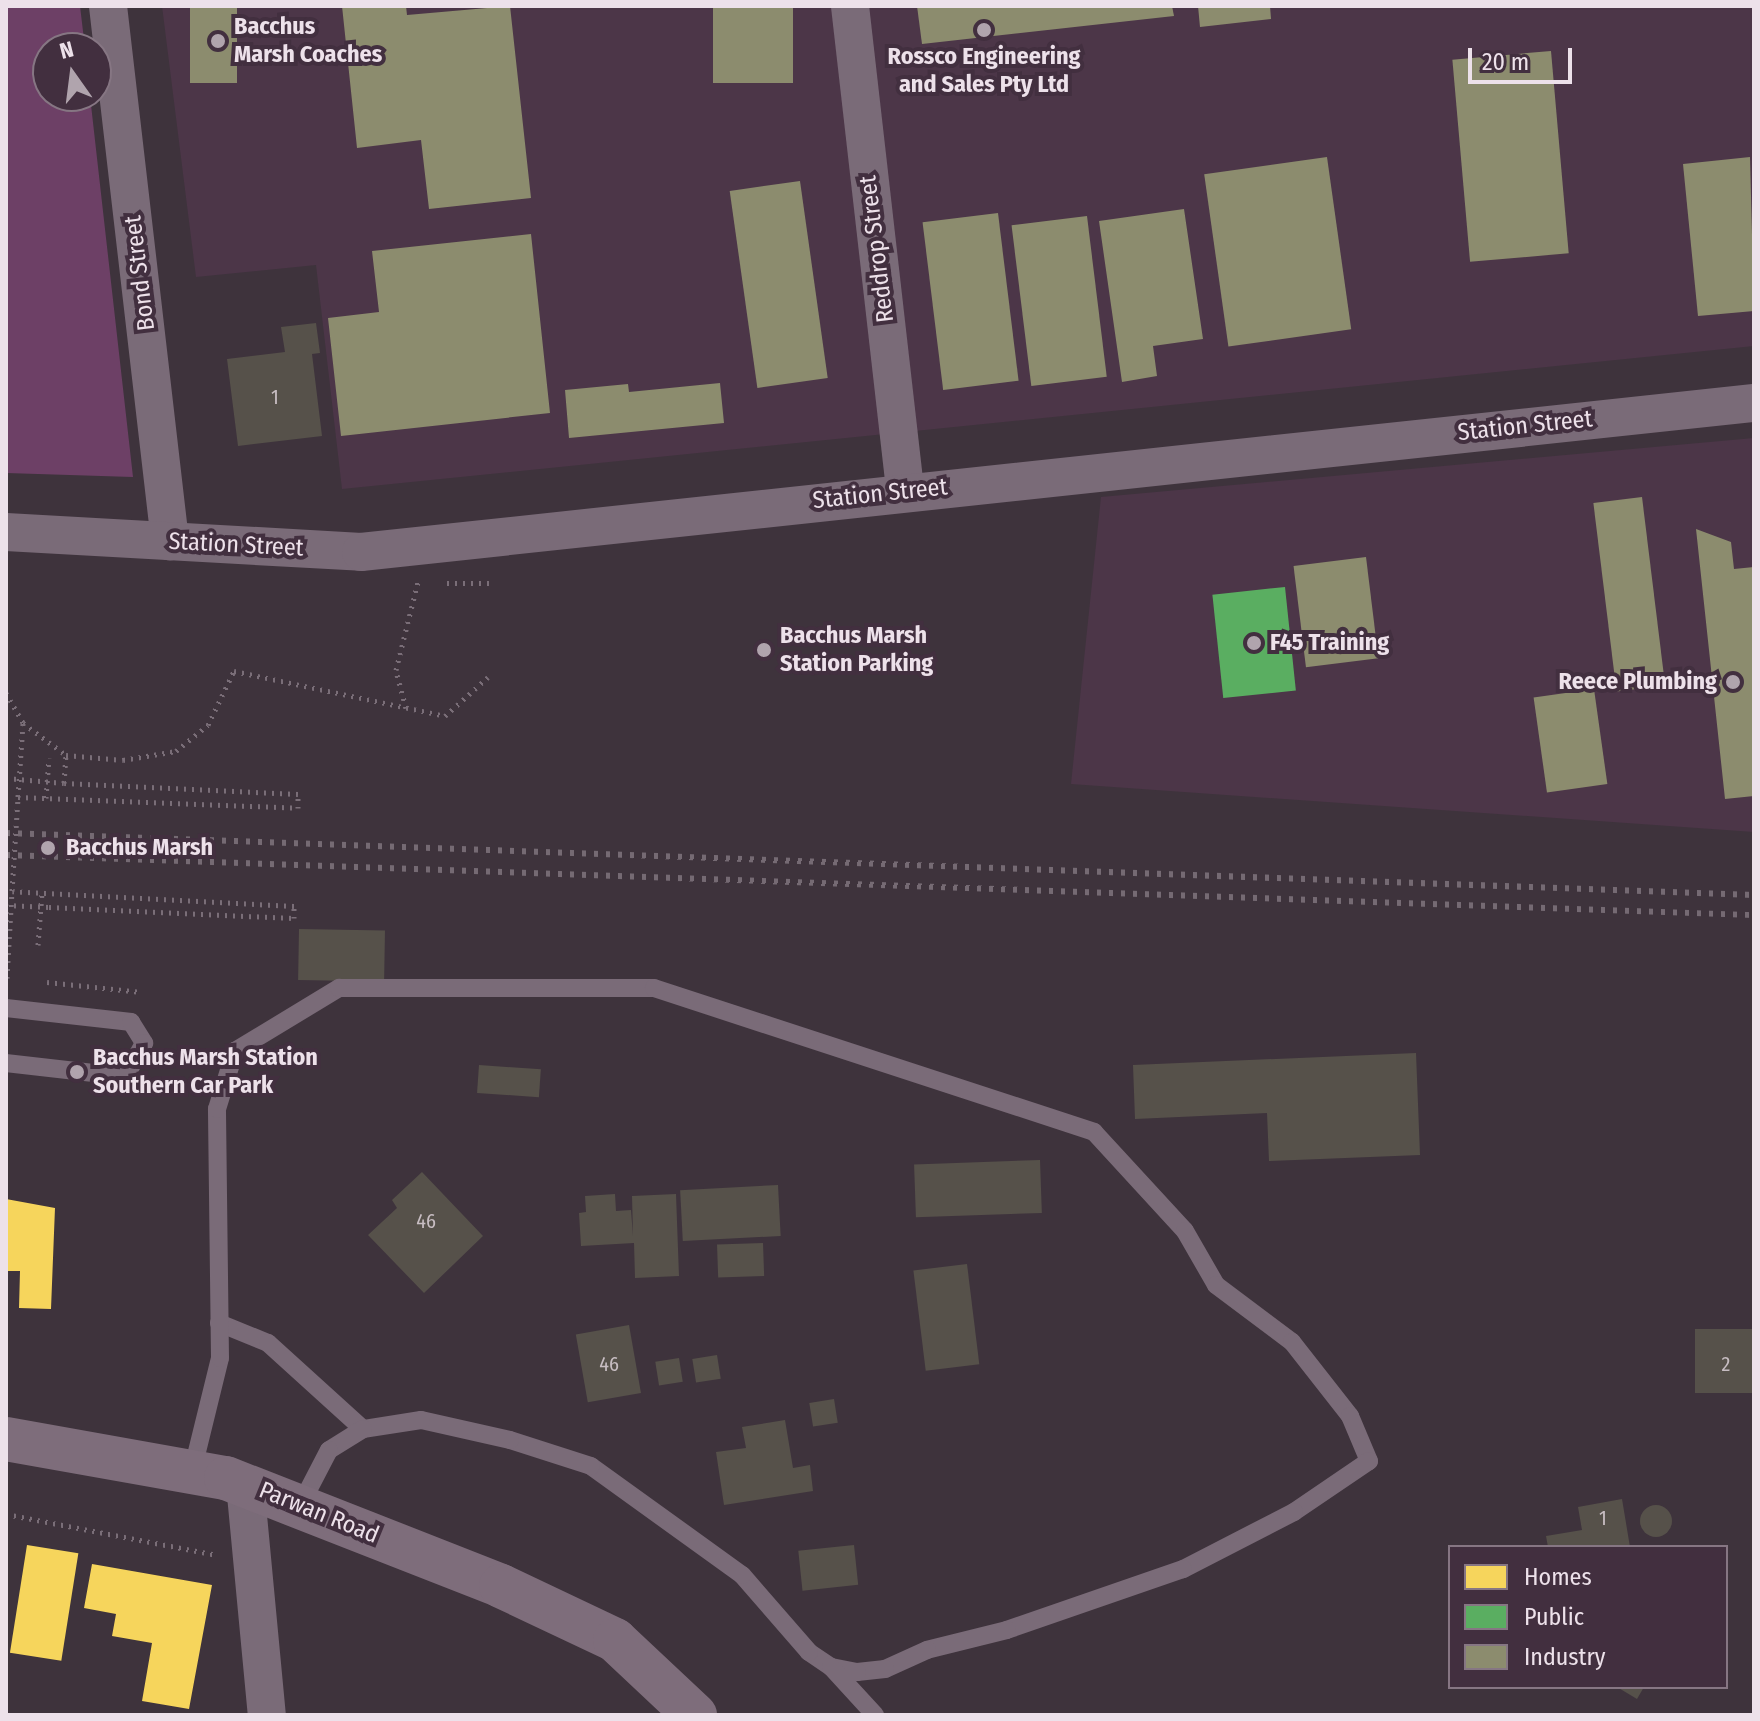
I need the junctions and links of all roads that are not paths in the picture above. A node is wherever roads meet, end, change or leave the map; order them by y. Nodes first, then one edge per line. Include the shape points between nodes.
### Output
1 (108, 6) edge
2 (850, 6) edge
3 (1754, 403) edge
4 (905, 491) junction
5 (6, 532) edge
6 (170, 541) junction
7 (6, 1008) edge
8 (6, 1063) edge
9 (219, 1323) junction
10 (363, 1429) junction
11 (6, 1439) edge
12 (192, 1472) junction
13 (245, 1484) junction
14 (300, 1506) junction
15 (831, 1667) junction
16 (267, 1715) edge
17 (695, 1715) edge
18 (875, 1715) edge

1 - 6 street, Bond Street
2 - 4 street, Reddrop Street
3 - 4 street, Station Street
4 - 6 street, Station Street via 361,552
5 - 6 street, Station Street
7 - 8 lane via 131,1022 144,1043 128,1072 111,1075
9 - 10 lane via 268,1343
9 - 12 lane via 220,1358
9 - 15 lane via 217,1109 235,1051 339,988 654,988 1094,1132 1185,1231 1216,1285 1292,1342 1350,1416 1369,1461 1294,1512 1183,1569 1007,1630 927,1650 885,1669
10 - 14 lane via 329,1450
10 - 15 lane via 421,1420 591,1466 742,1575 809,1652
11 - 12 main road, Parwan Road
12 - 13 main road, Parwan Road
13 - 14 main road, Parwan Road
13 - 16 street
14 - 17 main road, Parwan Road via 501,1586 615,1640
15 - 18 lane

